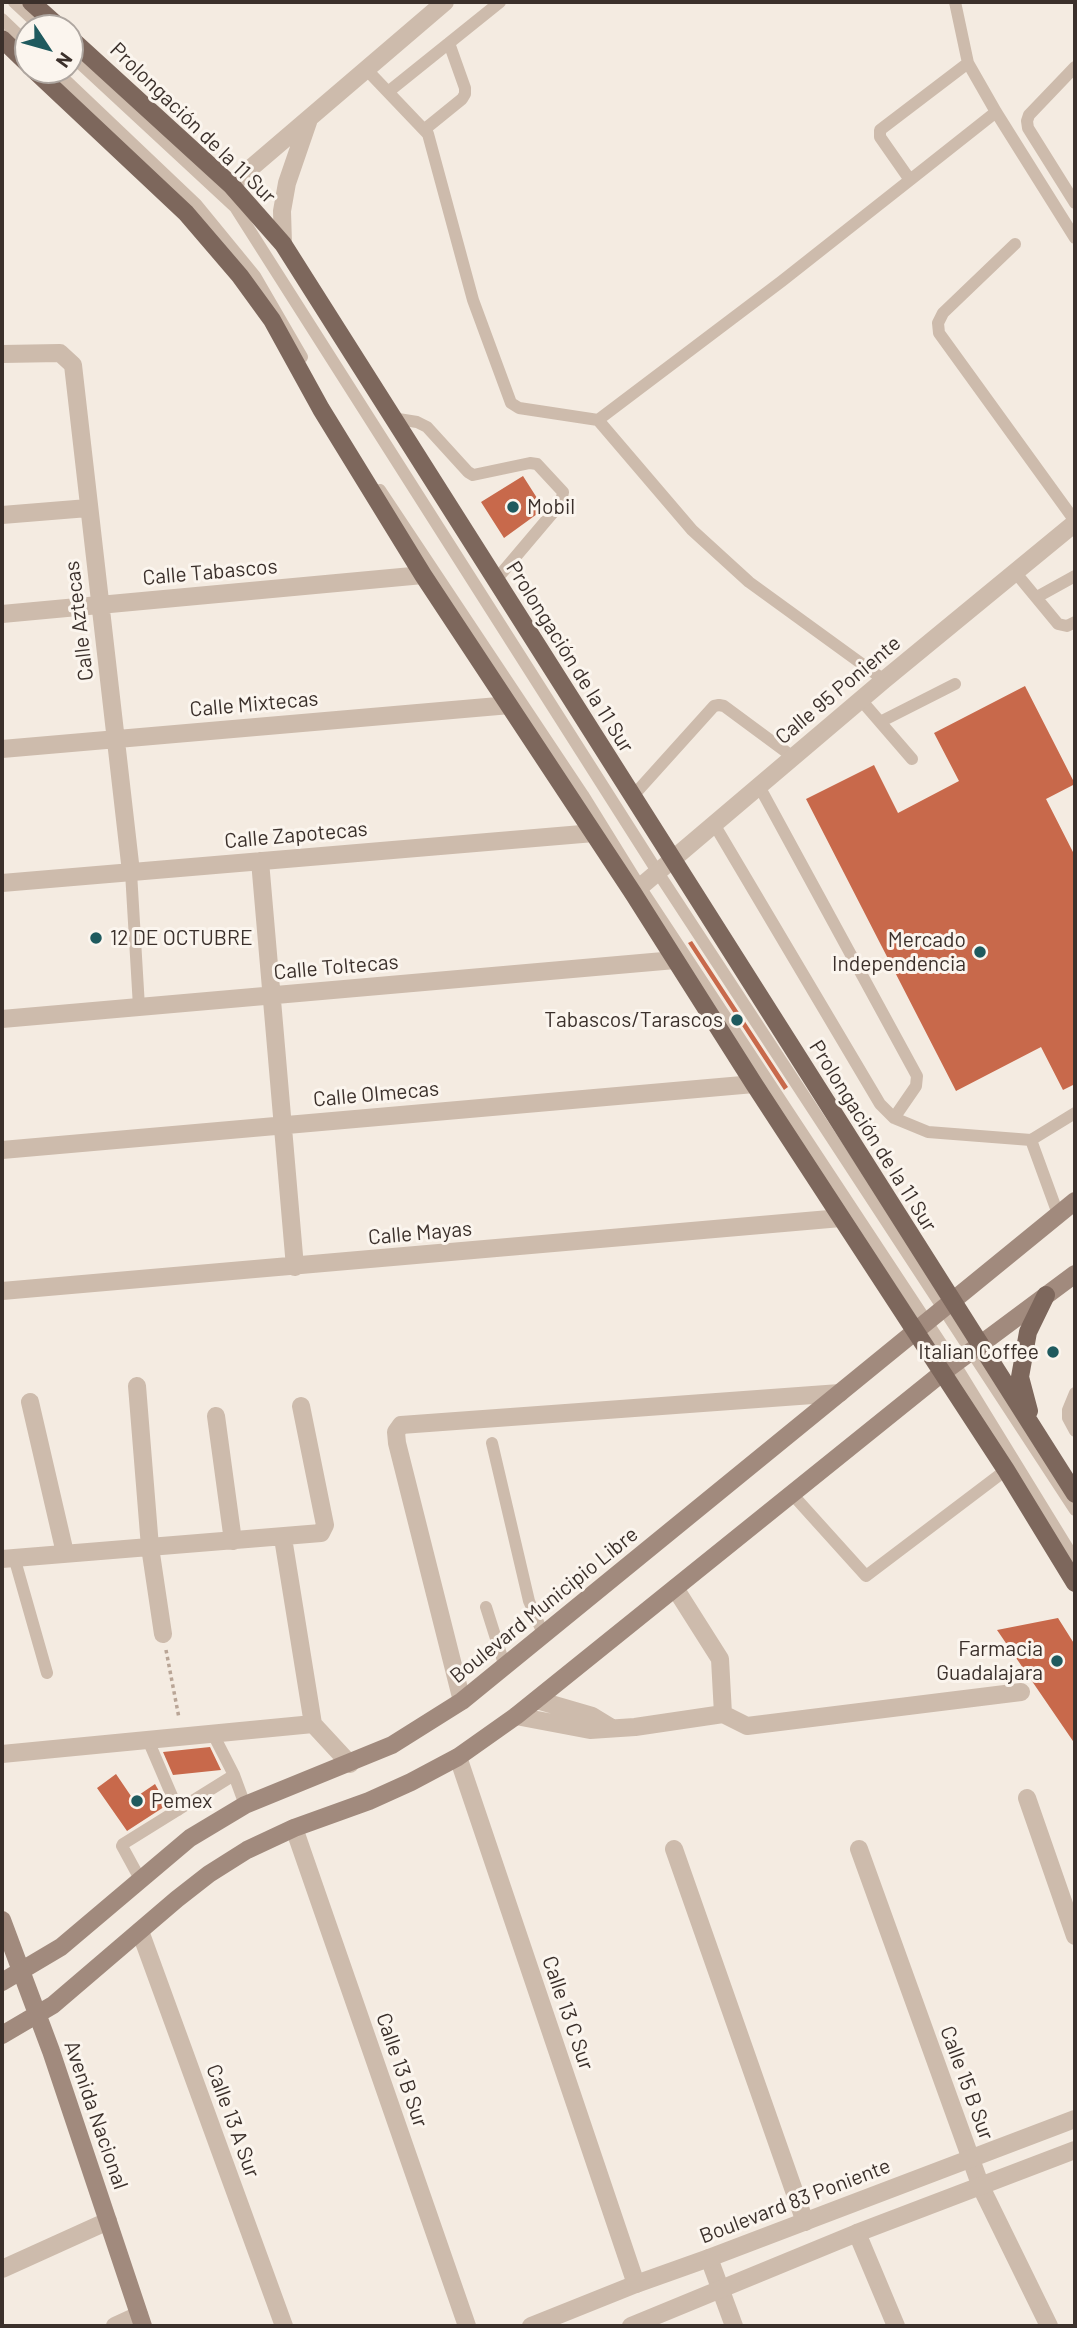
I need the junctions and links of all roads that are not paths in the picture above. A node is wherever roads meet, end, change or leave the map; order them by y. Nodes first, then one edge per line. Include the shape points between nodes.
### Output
1 (14, 2) edge
2 (31, 2) edge
3 (445, 2) edge
4 (500, 2) edge
5 (955, 2) edge
6 (27, 14) edge
7 (44, 14) edge
8 (449, 43) junction
9 (84, 51) edge
10 (968, 62) junction
11 (84, 67) edge
12 (1075, 67) edge
13 (366, 69) junction
14 (49, 84) edge
15 (70, 84) edge
16 (388, 92) junction
17 (996, 112) junction
18 (310, 118) junction
19 (425, 129) junction
20 (910, 180) junction
21 (231, 185) junction
22 (1075, 203) edge
23 (1075, 238) edge
24 (283, 244) junction
25 (1015, 244) dead end
26 (2, 354) edge
27 (392, 418) junction
28 (598, 421) junction
29 (88, 508) junction
30 (2, 515) edge
31 (1075, 522) edge
32 (1015, 572) junction
33 (423, 575) junction
34 (1075, 576) edge
35 (495, 581) junction
36 (1037, 597) junction
37 (100, 605) junction
38 (2, 614) edge
39 (1075, 622) edge
40 (884, 680) junction
41 (955, 684) dead end
42 (861, 700) junction
43 (510, 705) junction
44 (880, 722) junction
45 (116, 739) junction
46 (2, 749) edge
47 (793, 757) junction
48 (912, 760) dead end
49 (759, 786) junction
50 (632, 797) junction
51 (714, 824) junction
52 (594, 833) junction
53 (260, 861) junction
54 (664, 865) junction
55 (131, 872) junction
56 (2, 883) edge
57 (637, 890) junction
58 (675, 960) junction
59 (272, 996) junction
60 (139, 1007) junction
61 (2, 1019) edge
62 (754, 1084) junction
63 (1075, 1113) edge
64 (894, 1118) junction
65 (283, 1125) junction
66 (1031, 1140) junction
67 (2, 1150) edge
68 (1075, 1201) edge
69 (1058, 1214) junction
70 (841, 1218) junction
71 (295, 1267) junction
72 (1075, 1274) edge
73 (2, 1291) edge
74 (1046, 1295) junction
75 (947, 1305) junction
76 (921, 1327) junction
77 (974, 1348) junction
78 (948, 1368) junction
79 (137, 1386) dead end
80 (840, 1393) junction
81 (1075, 1393) edge
82 (30, 1402) dead end
83 (301, 1406) dead end
84 (216, 1416) dead end
85 (1075, 1431) edge
86 (492, 1443) dead end
87 (1043, 1447) junction
88 (1006, 1470) junction
89 (792, 1494) junction
90 (1075, 1494) edge
91 (1075, 1510) edge
92 (283, 1538) junction
93 (233, 1541) junction
94 (150, 1547) junction
95 (65, 1553) junction
96 (8, 1558) edge
97 (1075, 1560) edge
98 (1075, 1583) edge
99 (675, 1588) junction
100 (486, 1607) dead end
101 (163, 1634) road end
102 (544, 1636) junction
103 (505, 1667) junction
104 (47, 1673) dead end
105 (1021, 1692) dead end
106 (537, 1700) junction
107 (462, 1701) junction
108 (723, 1714) junction
109 (516, 1716) junction
110 (313, 1724) junction
111 (610, 1727) junction
112 (214, 1734) junction
113 (148, 1740) junction
114 (2, 1754) edge
115 (458, 1757) junction
116 (350, 1764) junction
117 (234, 1775) junction
118 (1027, 1798) dead end
119 (245, 1805) junction
120 (178, 1810) junction
121 (294, 1828) junction
122 (674, 1849) dead end
123 (859, 1849) dead end
124 (140, 1879) junction
125 (2, 1920) edge
126 (140, 1931) junction
127 (1075, 1936) edge
128 (21, 1972) junction
129 (2, 1982) edge
130 (37, 2015) junction
131 (2, 2035) edge
132 (1075, 2119) edge
133 (1075, 2150) edge
134 (970, 2158) junction
135 (981, 2186) junction
136 (108, 2221) junction
137 (805, 2222) junction
138 (857, 2234) junction
139 (709, 2258) junction
140 (2, 2269) edge
141 (635, 2284) junction
142 (721, 2290) junction
143 (141, 2320) edge
144 (115, 2326) edge
145 (284, 2326) edge
146 (467, 2326) edge
147 (531, 2326) edge
148 (631, 2326) edge
149 (734, 2326) edge
150 (896, 2326) edge
151 (1049, 2326) edge

1 - 6 lane
2 - 7 main road
3 - 13 street
4 - 8 lane
5 - 10 lane
8 - 16 lane
8 - 19 lane via 465,94
9 - 21 main road, Prolongación de la 11 Sur
10 - 17 lane
10 - 20 lane via 880,130 880,137
11 - 54 lane via 235,207
12 - 22 lane via 1027,121
13 - 16 lane
13 - 18 street
14 - 33 main road via 186,213 240,276 272,320
15 - 57 lane via 196,204 256,276 341,431 583,795
16 - 19 lane
17 - 20 lane
17 - 23 lane
18 - 21 street
18 - 24 street via 287,183
19 - 28 lane via 473,300 506,395 519,408
20 - 28 lane
21 - 24 main road, Prolongación de la 11 Sur
24 - 27 main road, Prolongación de la 11 Sur
25 - 31 lane via 943,313 939,333
26 - 29 street, Calle Aztecas via 60,353 73,365
27 - 35 main road, Prolongación de la 11 Sur
27 - 35 lane via 427,428 473,475 537,464 563,492 561,503
28 - 40 lane via 692,530 749,582
29 - 30 street
29 - 37 street, Calle Aztecas
31 - 32 street, Calle 95 Poniente
32 - 36 lane
32 - 40 street, Calle 95 Poniente
33 - 37 street, Calle Tabascos
33 - 43 main road
34 - 36 lane
35 - 50 main road, Prolongación de la 11 Sur
36 - 39 lane via 1058,624
37 - 38 street, Calle Tabascos
37 - 45 street, Calle Aztecas
40 - 42 street, Calle 95 Poniente
41 - 44 lane
42 - 44 lane
42 - 47 street, Calle 95 Poniente
43 - 45 street, Calle Mixtecas
43 - 52 main road
44 - 48 lane
45 - 46 street, Calle Mixtecas
45 - 55 street, Calle Aztecas
47 - 49 street, Calle 95 Poniente
47 - 50 lane via 724,706 714,706
49 - 51 street, Calle 95 Poniente
49 - 64 lane via 917,1076 916,1086
50 - 54 main road, Prolongación de la 11 Sur
51 - 54 street, Calle 95 Poniente
51 - 64 lane via 880,1104
52 - 53 street, Calle Zapotecas
52 - 57 main road
53 - 55 street, Calle Zapotecas
53 - 59 street
54 - 57 street, Calle 95 Poniente
54 - 75 main road, Prolongación de la 11 Sur
55 - 56 street, Calle Zapotecas
55 - 60 lane
57 - 58 main road
57 - 76 lane
58 - 59 street, Calle Toltecas
58 - 62 main road
59 - 60 street, Calle Toltecas
59 - 65 street
60 - 61 street, Calle Toltecas
62 - 65 street, Calle Olmecas
62 - 70 main road
63 - 66 lane
64 - 66 lane via 928,1132
65 - 67 street, Calle Olmecas
65 - 71 street
66 - 69 lane
68 - 69 main road, Boulevard Municipio Libre
69 - 75 main road, Boulevard Municipio Libre
70 - 71 street, Calle Mayas
70 - 76 main road
71 - 73 street, Calle Mayas
72 - 74 main road
74 - 77 main road
74 - 87 main road via 1028,1332 1020,1377
75 - 76 main road, Boulevard Municipio Libre
75 - 77 main road, Prolongación de la 11 Sur
76 - 78 main road
76 - 80 main road, Boulevard Municipio Libre
77 - 78 main road
77 - 87 main road, Prolongación de la 11 Sur
77 - 91 lane
78 - 88 main road
78 - 89 main road
78 - 97 lane
79 - 94 street
80 - 102 main road, Boulevard Municipio Libre
80 - 107 street via 401,1424 397,1443
81 - 85 lane via 1068,1410
82 - 95 street
83 - 92 street via 325,1525 321,1533
84 - 93 street
86 - 102 lane via 529,1601
87 - 90 main road
88 - 89 lane via 866,1576
88 - 98 main road
89 - 99 main road
92 - 93 street
92 - 110 street
93 - 94 street
94 - 95 street
94 - 101 street
95 - 96 street
96 - 104 lane
99 - 106 main road
99 - 108 street via 720,1659
100 - 103 lane
102 - 103 main road, Boulevard Municipio Libre
103 - 107 main road, Boulevard Municipio Libre
105 - 108 street via 747,1726
106 - 109 main road
106 - 111 street via 592,1716
107 - 116 main road, Boulevard Municipio Libre via 392,1745
108 - 111 street
109 - 111 street via 590,1730
109 - 115 main road
110 - 112 street
110 - 116 street
112 - 113 street
112 - 117 lane
113 - 114 street
113 - 120 lane
115 - 121 main road via 369,1801
115 - 141 street, Calle 13 C Sur
116 - 119 main road, Boulevard Municipio Libre
117 - 119 lane
117 - 120 lane
118 - 127 street
119 - 124 main road, Boulevard Municipio Libre via 190,1839
120 - 124 lane via 122,1845
121 - 126 main road via 209,1874
121 - 146 street, Calle 13 B Sur
122 - 137 street
123 - 134 street, Calle 15 B Sur
124 - 128 main road, Boulevard Municipio Libre via 61,1947
125 - 128 main road, Avenida Nacional
126 - 130 main road
126 - 145 street, Calle 13 A Sur
128 - 129 main road, Boulevard Municipio Libre
128 - 130 main road, Avenida Nacional
130 - 131 main road
130 - 136 main road, Avenida Nacional
132 - 134 street, Boulevard 83 Poniente
133 - 135 street
134 - 135 street, Calle 15 B Sur
134 - 137 street, Boulevard 83 Poniente
135 - 138 street
135 - 151 street, Calle 15 B Sur
136 - 140 street
136 - 143 main road, Avenida Nacional
137 - 139 street, Boulevard 83 Poniente
138 - 142 street
138 - 150 street
139 - 141 street, Boulevard 83 Poniente
139 - 142 street
141 - 147 street, Boulevard 83 Poniente
142 - 148 street
142 - 149 street
143 - 144 street

